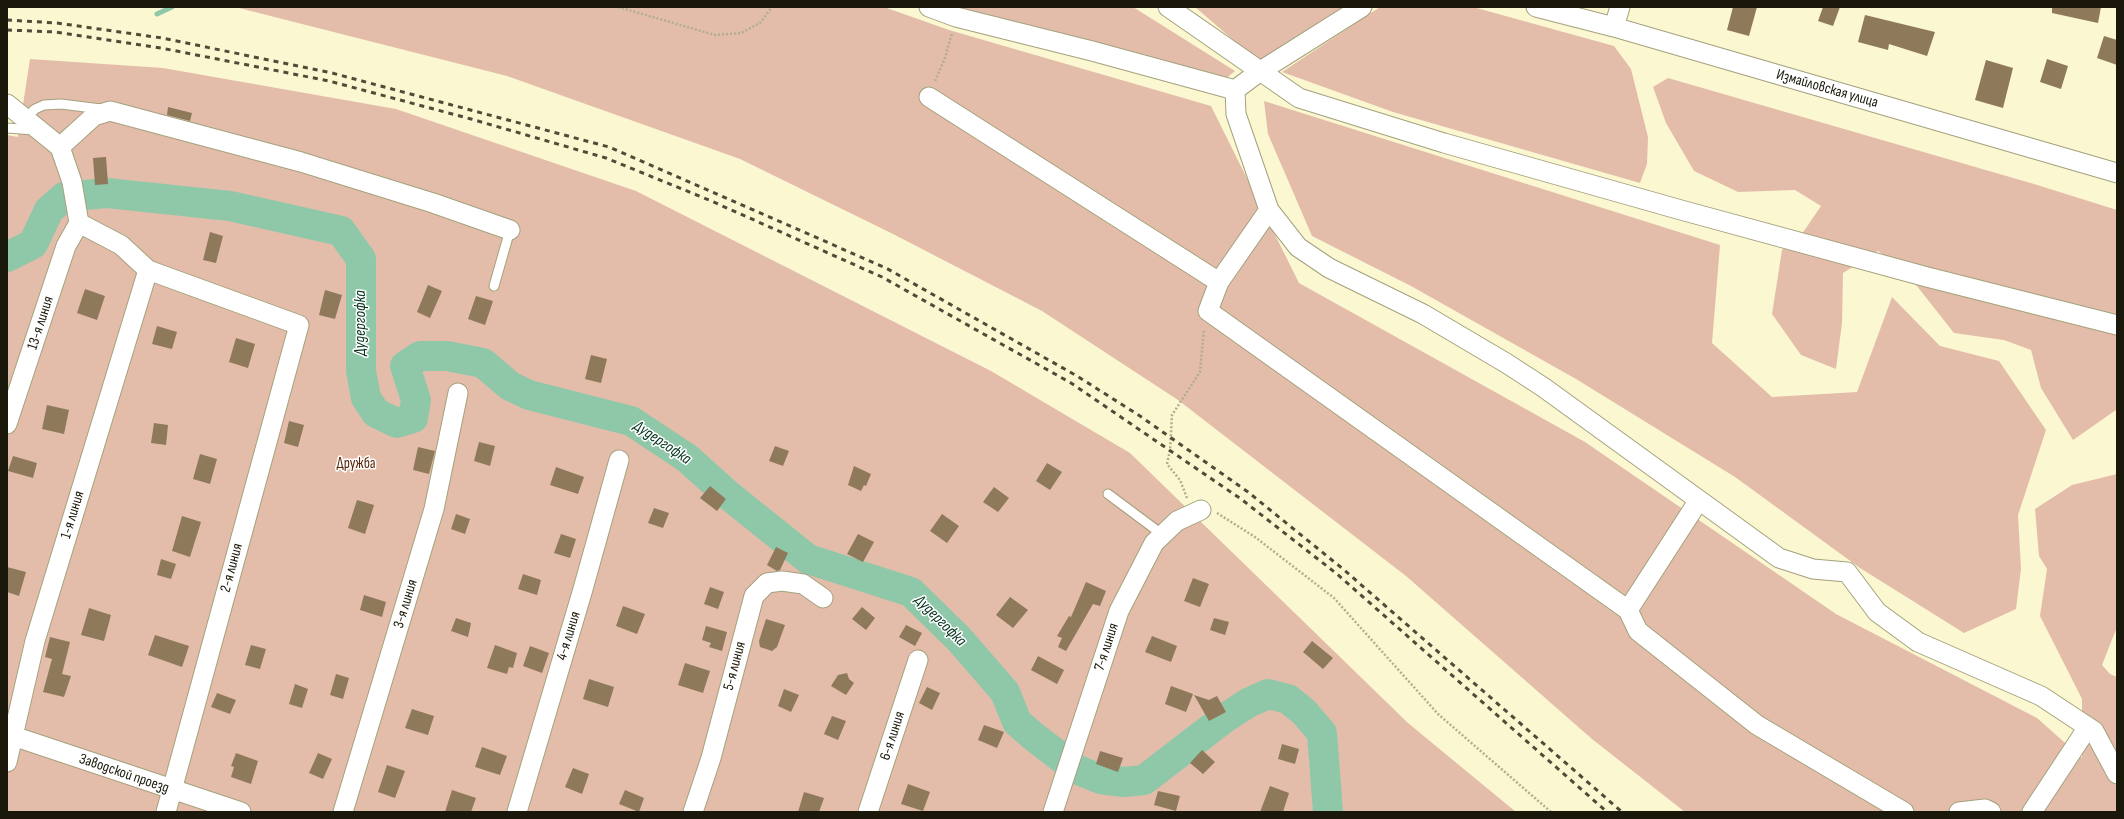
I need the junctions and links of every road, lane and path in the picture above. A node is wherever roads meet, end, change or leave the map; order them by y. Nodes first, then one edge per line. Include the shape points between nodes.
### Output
1 (618, 7) edge
2 (772, 7) edge
3 (929, 7) edge
4 (1168, 7) edge
5 (1362, 7) edge
6 (1536, 7) edge
7 (1620, 7) edge
8 (956, 17) junction
9 (1614, 27) junction
10 (1259, 72) junction
11 (1235, 90) junction
12 (929, 97) joint
13 (7, 104) edge
14 (110, 110) junction
15 (32, 124) junction
16 (7, 128) edge
17 (60, 147) junction
18 (2117, 173) edge
19 (1269, 210) junction
20 (78, 217) junction
21 (510, 230) joint
22 (148, 270) junction
23 (1220, 282) junction
24 (494, 286) dead end
25 (1208, 311) junction
26 (2117, 325) edge
27 (458, 393) dead end
28 (7, 424) edge
29 (619, 460) dead end
30 (1108, 494) dead end
31 (1699, 500) junction
32 (1197, 512) junction
33 (1163, 535) junction
34 (823, 598) dead end
35 (1628, 610) junction
36 (918, 660) dead end
37 (2088, 726) junction
38 (10, 736) edge
39 (7, 762) edge
40 (2117, 774) edge
41 (171, 790) junction
42 (166, 812) edge
43 (242, 812) edge
44 (343, 812) edge
45 (517, 812) edge
46 (693, 812) edge
47 (868, 812) edge
48 (1053, 812) edge
49 (1551, 812) edge
50 (1904, 812) edge
51 (1959, 812) edge
52 (1990, 812) edge
53 (2032, 812) edge

1 - 2 path via 715,35 741,33 760,23
3 - 8 street
4 - 10 street
5 - 10 street
6 - 9 street, Измайловская улица
7 - 9 street
8 - 11 street
8 - 12 path via 945,58
9 - 18 street, Измайловская улица
10 - 11 street
10 - 26 street via 1299,98 1444,143 1927,277
11 - 19 street via 1236,114
12 - 23 street
13 - 15 street
14 - 15 lane via 61,104 44,105 35,109
14 - 17 street via 94,116
14 - 21 street via 301,162
15 - 16 lane
15 - 17 street
17 - 20 street via 72,182
19 - 23 street
19 - 31 street via 1298,247 1329,268 1423,314 1506,363
20 - 22 street via 121,246
20 - 28 street, 13-я линия
21 - 24 lane
22 - 38 street, 1-я линия via 35,641
22 - 41 street, 2-я линия via 300,325
23 - 25 street
25 - 32 path via 1200,372 1172,415 1167,464 1180,480
25 - 35 street
27 - 44 street, 3-я линия via 434,509
29 - 45 street, 4-я линия
30 - 33 lane
31 - 35 street
31 - 37 street via 1779,558 1814,569 1847,572 1877,612 1918,642 2041,696
32 - 33 street, 7-я линия via 1177,521
32 - 49 path via 1216,512 1255,537 1334,598 1438,714
33 - 48 street, 7-я линия via 1154,543 1119,611
34 - 46 street, 5-я линия via 803,584 782,581 767,582 754,596 711,758
35 - 50 street via 1638,631 1757,725
36 - 47 street, 6-я линия
37 - 40 street via 2094,731
37 - 53 street
38 - 39 street, 1-я линия
38 - 41 street, Заводской проезд
41 - 42 street, 2-я линия
41 - 43 street, Заводской проезд
51 - 52 street via 1985,809

